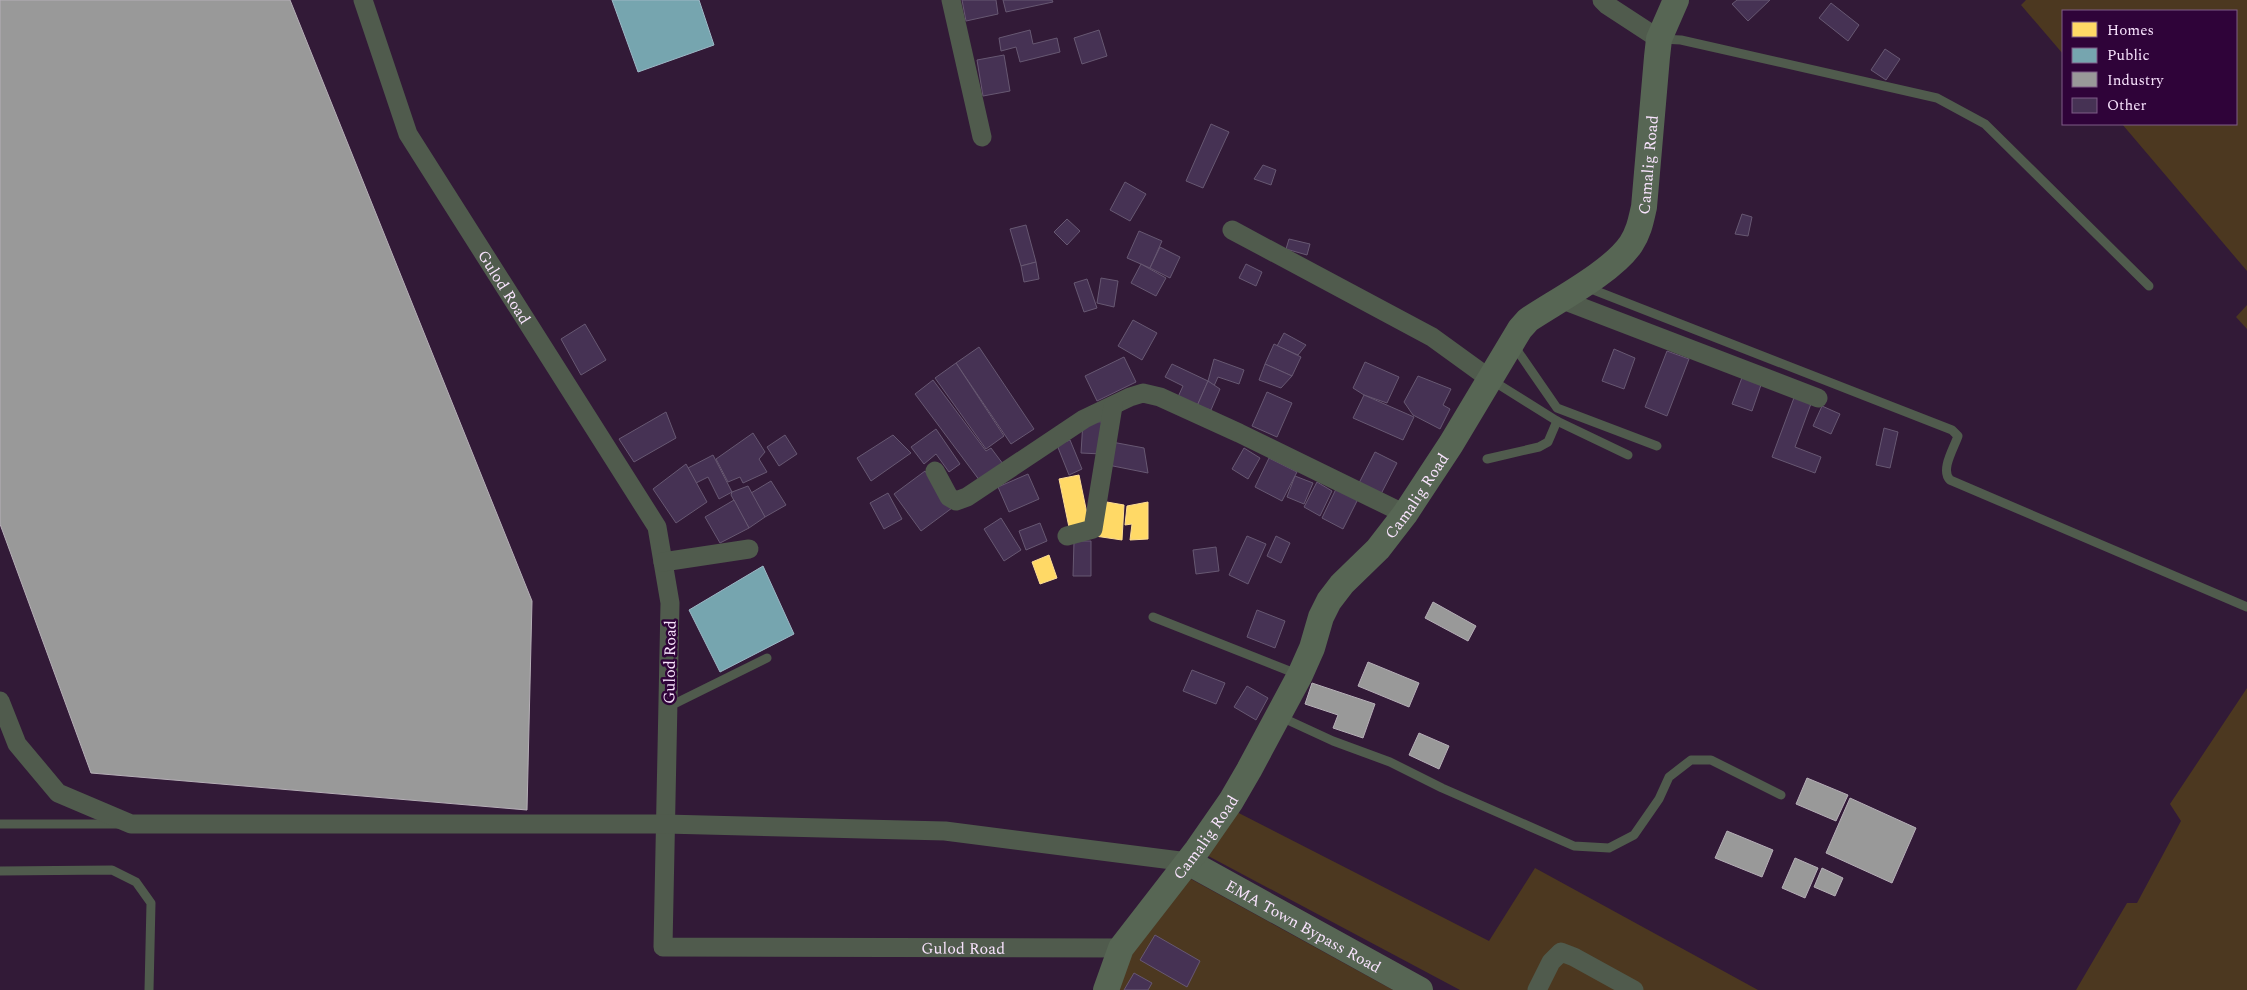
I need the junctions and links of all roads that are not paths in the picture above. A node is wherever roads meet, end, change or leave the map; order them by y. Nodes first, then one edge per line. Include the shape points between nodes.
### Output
1 (363, 0) edge
2 (951, 0) edge
3 (1602, 0) edge
4 (1676, 0) edge
5 (1659, 39) junction
6 (982, 137) dead end
7 (1232, 230) dead end
8 (1581, 285) junction
9 (2149, 286) dead end
10 (1560, 299) junction
11 (1514, 338) junction
12 (1490, 379) junction
13 (1818, 398) dead end
14 (1113, 406) junction
15 (1558, 421) junction
16 (1657, 446) dead end
17 (1628, 454) dead end
18 (1487, 459) dead end
19 (935, 471) dead end
20 (1405, 514) junction
21 (1067, 536) dead end
22 (749, 550) dead end
23 (663, 562) junction
24 (2247, 607) edge
25 (1153, 617) dead end
26 (767, 658) dead end
27 (1300, 676) junction
28 (0, 701) edge
29 (668, 707) junction
30 (1279, 716) junction
31 (1781, 795) dead end
32 (0, 824) edge
33 (131, 824) junction
34 (665, 824) junction
35 (1188, 862) junction
36 (0, 871) edge
37 (1121, 948) junction
38 (149, 990) edge
39 (1106, 990) edge
40 (1420, 990) edge
41 (1538, 990) edge
42 (1634, 990) edge

1 - 23 street, Gulod Road via 408,134 656,527
2 - 6 street
3 - 5 street
4 - 5 main road, Camalig Road
5 - 8 main road, Camalig Road via 1640,227 1617,261
5 - 9 lane via 1681,40 1937,98 1985,124
7 - 12 street via 1432,337
8 - 10 main road, Camalig Road
8 - 24 lane via 1952,430 1958,436 1946,469 1950,480
10 - 11 main road, Camalig Road via 1528,320
10 - 13 street
11 - 12 main road, Camalig Road
11 - 16 lane via 1519,353 1557,408
12 - 15 lane
12 - 20 main road, Camalig Road
14 - 19 street via 1084,419 967,497 956,501 949,497
14 - 20 street via 1143,393 1160,397
14 - 21 street via 1093,529
15 - 17 lane
15 - 18 lane via 1548,442 1539,447
20 - 27 main road, Camalig Road via 1378,549 1329,601
22 - 23 street
23 - 29 street, Gulod Road via 670,602
25 - 27 lane
26 - 29 lane
27 - 30 main road, Camalig Road
28 - 33 street via 16,744 58,793
29 - 34 street, Gulod Road
30 - 31 lane via 1390,762 1574,846 1609,848 1634,835 1660,799 1669,777 1691,760 1711,760
30 - 35 main road, Camalig Road via 1231,801
32 - 33 lane
33 - 34 street
34 - 35 street via 945,831
34 - 37 street, Gulod Road via 663,947
35 - 37 main road, Camalig Road
35 - 40 main road, EMA Town Bypass Road
36 - 38 lane via 112,870 136,882 151,903
37 - 39 main road, Camalig Road
41 - 42 street via 1551,962 1561,952

